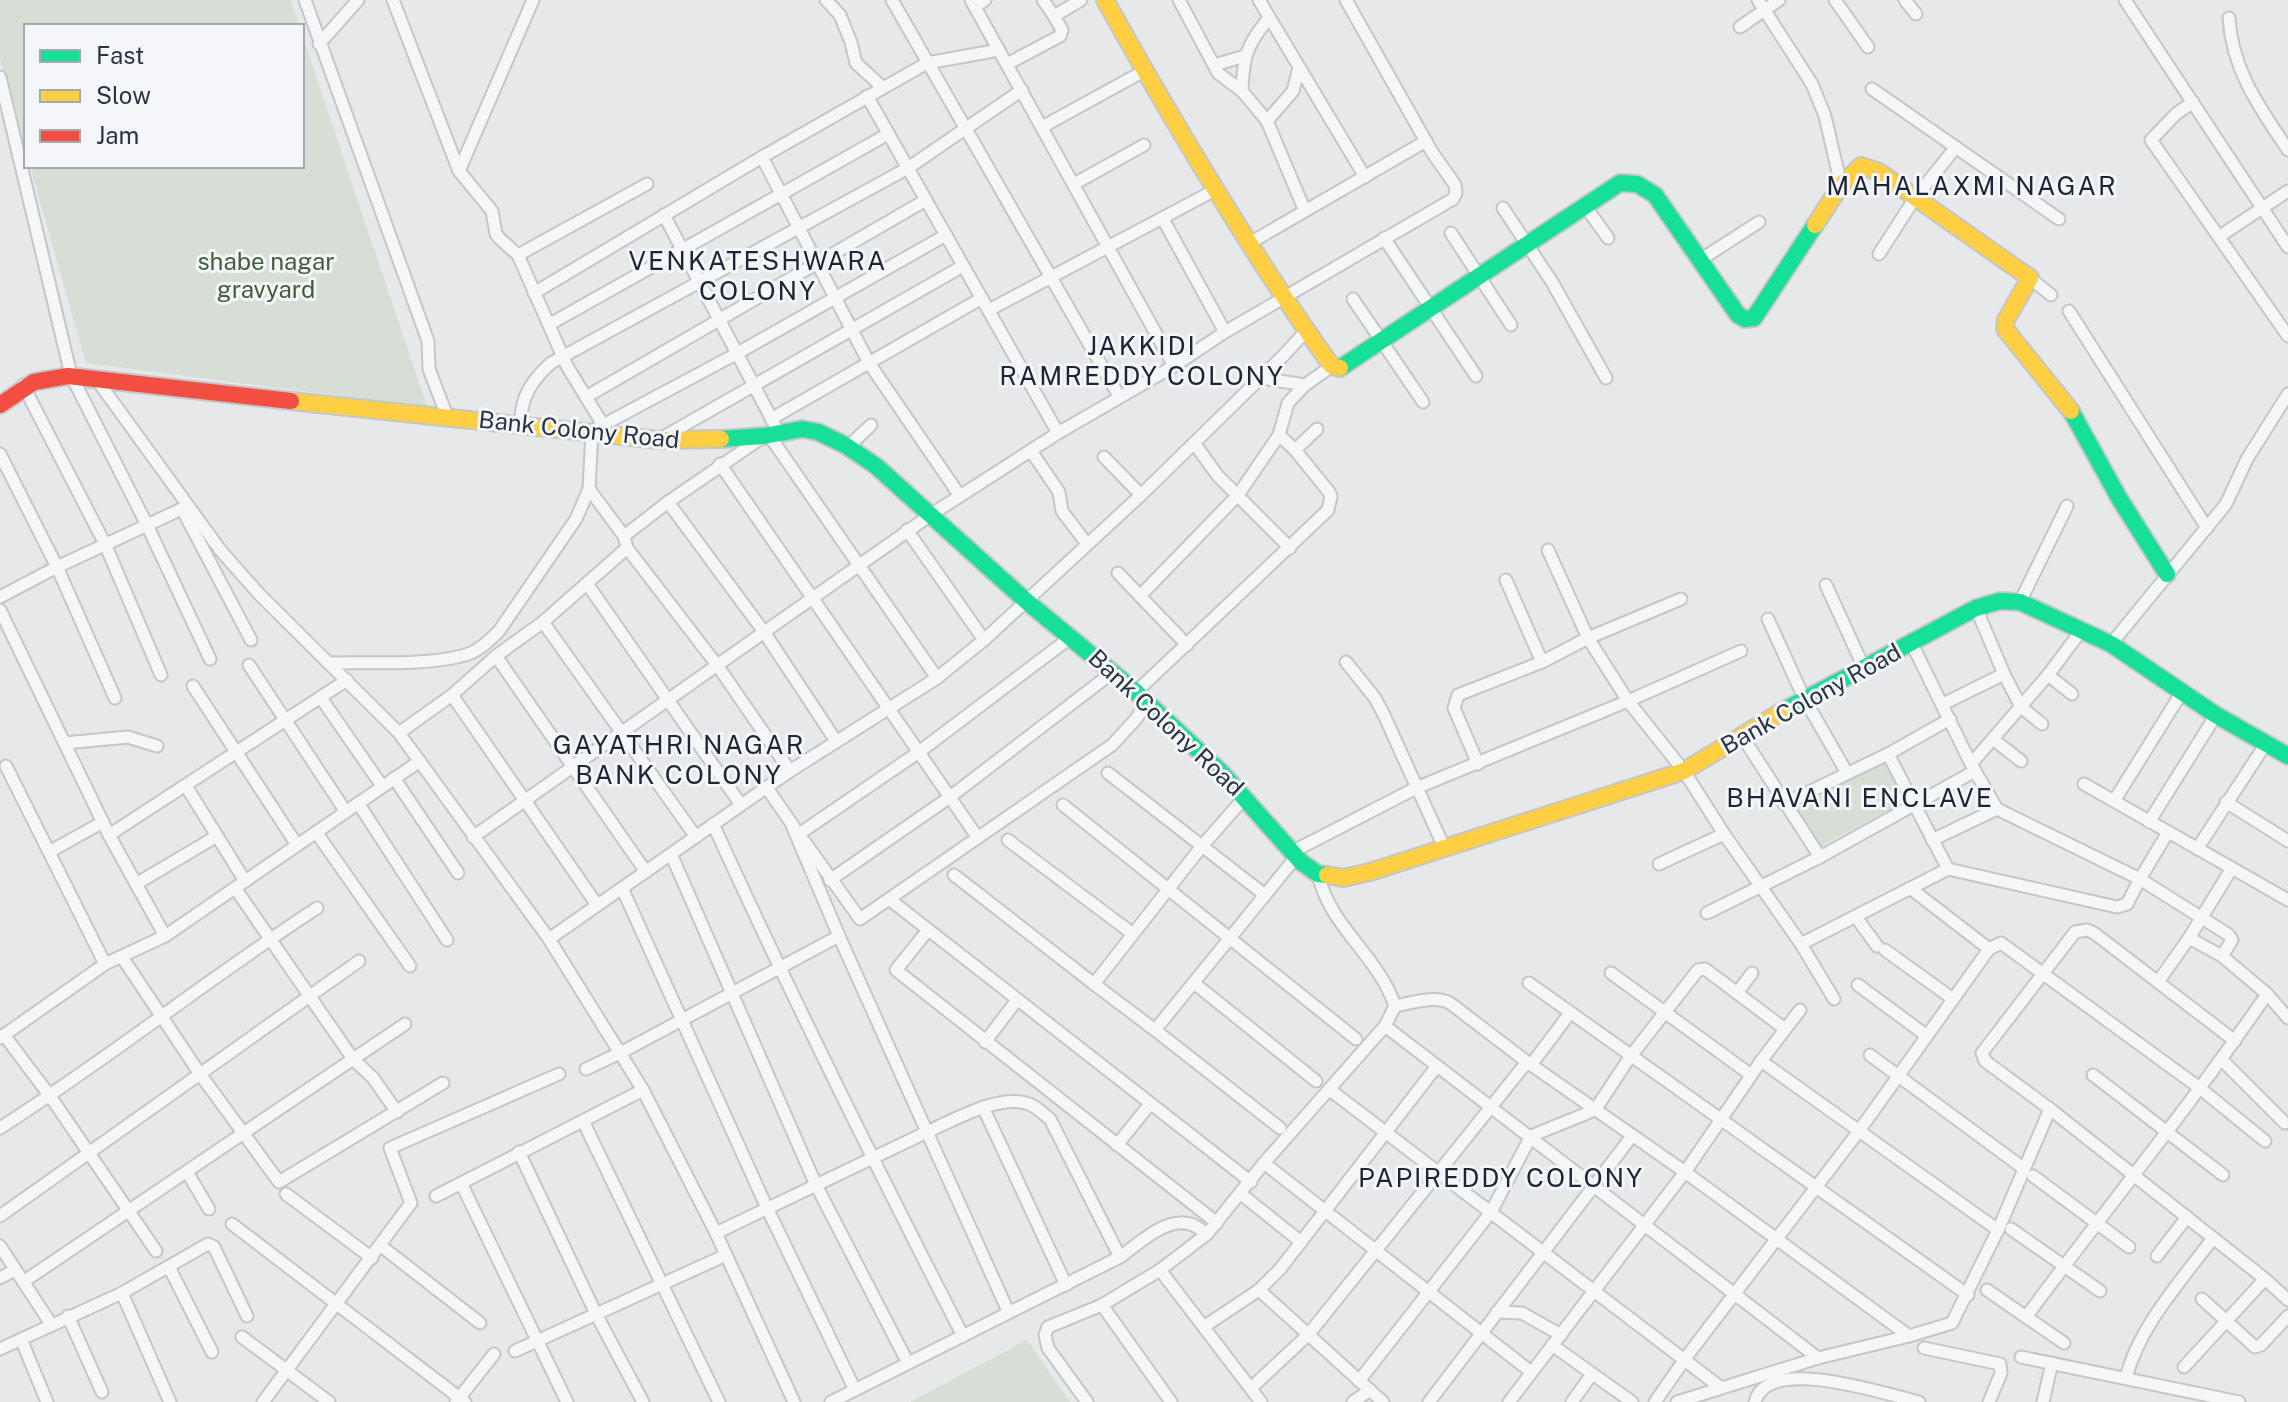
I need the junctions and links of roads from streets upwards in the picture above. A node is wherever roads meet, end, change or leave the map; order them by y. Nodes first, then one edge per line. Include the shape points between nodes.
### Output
1 (305, 0) edge
2 (358, 0) edge
3 (393, 0) edge
4 (533, 0) edge
5 (826, 0) edge
6 (892, 0) edge
7 (1043, 0) edge
8 (1081, 0) edge
9 (1105, 0) edge
10 (1179, 0) edge
11 (1259, 0) edge
12 (1346, 0) edge
13 (1779, 0) edge
14 (1835, 0) edge
15 (1905, 0) edge
16 (2125, 0) edge
17 (977, 2) edge
18 (1761, 5) edge
19 (1916, 14) dead end
20 (1054, 16) junction
21 (1269, 18) junction
22 (2229, 18) dead end
23 (1740, 27) dead end
24 (319, 44) junction
25 (1868, 47) dead end
26 (999, 50) junction
27 (1245, 56) junction
28 (927, 63) junction
29 (1007, 64) junction
30 (1214, 65) junction
31 (1299, 68) junction
32 (1144, 71) junction
33 (0, 77) edge
34 (882, 87) junction
35 (1872, 89) dead end
36 (1022, 90) junction
37 (1242, 91) junction
38 (867, 96) junction
39 (2193, 102) junction
40 (1267, 121) junction
41 (1042, 127) junction
42 (966, 129) junction
43 (888, 134) junction
44 (1426, 141) junction
45 (1144, 145) dead end
46 (1956, 147) junction
47 (2288, 150) edge
48 (762, 157) junction
49 (908, 168) junction
50 (459, 171) junction
51 (1365, 177) junction
52 (647, 184) dead end
53 (1074, 184) junction
54 (1841, 185) junction
55 (1215, 190) junction
56 (2288, 191) edge
57 (781, 194) junction
58 (1915, 198) junction
59 (926, 200) junction
60 (1585, 206) junction
61 (1503, 208) dead end
62 (2261, 208) junction
63 (1305, 211) junction
64 (664, 215) junction
65 (1163, 219) junction
66 (2059, 219) dead end
67 (1759, 222) dead end
68 (799, 229) junction
69 (1451, 233) dead end
70 (946, 235) junction
71 (2220, 236) junction
72 (1384, 238) junction
73 (1608, 238) dead end
74 (1248, 244) junction
75 (1527, 245) junction
76 (1110, 247) junction
77 (2288, 247) edge
78 (682, 250) junction
79 (1879, 254) dead end
80 (518, 255) junction
81 (1700, 260) junction
82 (816, 262) junction
83 (963, 266) junction
84 (1479, 275) junction
85 (1051, 278) junction
86 (2030, 278) junction
87 (699, 284) junction
88 (534, 293) junction
89 (2051, 295) dead end
90 (834, 297) junction
91 (1284, 297) junction
92 (982, 298) junction
93 (1353, 299) dead end
94 (1430, 308) junction
95 (989, 310) junction
96 (2069, 311) dead end
97 (718, 319) junction
98 (550, 324) junction
99 (1511, 325) dead end
100 (851, 330) junction
101 (1306, 331) junction
102 (1225, 332) junction
103 (2288, 336) edge
104 (1381, 341) junction
105 (736, 354) junction
106 (563, 358) junction
107 (869, 363) junction
108 (1174, 366) junction
109 (1332, 366) junction
110 (71, 375) junction
111 (1476, 376) dead end
112 (1261, 378) junction
113 (1606, 378) dead end
114 (97, 380) junction
115 (23, 385) junction
116 (753, 385) junction
117 (1305, 385) junction
118 (2288, 394) edge
119 (1119, 396) junction
120 (586, 397) junction
121 (1423, 402) dead end
122 (0, 405) edge
123 (447, 416) junction
124 (521, 424) junction
125 (871, 425) dead end
126 (598, 428) junction
127 (1317, 429) dead end
128 (770, 431) junction
129 (1058, 433) junction
130 (1279, 435) junction
131 (659, 440) junction
132 (1194, 443) junction
133 (848, 447) junction
134 (1295, 450) junction
135 (1031, 451) junction
136 (0, 454) edge
137 (1104, 457) dead end
138 (720, 464) junction
139 (589, 489) junction
140 (1141, 495) junction
141 (1238, 495) junction
142 (960, 496) junction
143 (668, 502) junction
144 (2067, 506) dead end
145 (185, 508) junction
146 (932, 514) junction
147 (147, 525) junction
148 (2207, 528) junction
149 (907, 530) junction
150 (626, 542) junction
151 (105, 544) junction
152 (1087, 544) junction
153 (1290, 548) junction
154 (1548, 550) dead end
155 (859, 564) junction
156 (57, 567) junction
157 (1118, 573) dead end
158 (2167, 574) junction
159 (1506, 580) dead end
160 (588, 585) junction
161 (1826, 585) dead end
162 (1140, 596) junction
163 (0, 597) edge
164 (812, 597) junction
165 (1681, 599) dead end
166 (1025, 600) junction
167 (2020, 602) junction
168 (1976, 608) junction
169 (0, 610) edge
170 (1768, 619) dead end
171 (543, 622) junction
172 (2081, 631) junction
173 (764, 632) junction
174 (1071, 637) junction
175 (1588, 638) junction
176 (251, 640) dead end
177 (984, 640) junction
178 (1912, 644) junction
179 (2111, 644) junction
180 (1187, 645) junction
181 (1741, 651) dead end
182 (496, 656) junction
183 (210, 659) dead end
184 (1346, 662) dead end
185 (1542, 662) junction
186 (329, 663) junction
187 (249, 665) dead end
188 (717, 665) junction
189 (1864, 668) junction
190 (1113, 672) junction
191 (2004, 674) junction
192 (161, 675) dead end
193 (2048, 675) junction
194 (937, 678) junction
195 (347, 680) junction
196 (193, 686) dead end
197 (2182, 692) junction
198 (2072, 694) dead end
199 (452, 695) junction
200 (1141, 697) junction
201 (115, 698) dead end
202 (321, 698) junction
203 (1804, 698) junction
204 (668, 699) junction
205 (1628, 701) junction
206 (1943, 704) junction
207 (2021, 707) junction
208 (890, 709) junction
209 (2216, 715) junction
210 (1950, 719) junction
211 (286, 721) junction
212 (2042, 724) dead end
213 (621, 732) junction
214 (399, 733) junction
215 (1742, 736) junction
216 (1994, 740) junction
217 (836, 741) junction
218 (65, 743) junction
219 (2265, 745) junction
220 (157, 746) dead end
221 (919, 752) junction
222 (236, 753) junction
223 (1888, 754) junction
224 (2288, 756) edge
225 (420, 761) junction
226 (2021, 761) dead end
227 (1478, 764) junction
228 (6, 766) dead end
229 (573, 766) junction
230 (1973, 768) junction
231 (790, 771) junction
232 (1684, 771) junction
233 (1108, 773) dead end
234 (1847, 773) junction
235 (394, 778) junction
236 (2084, 784) dead end
237 (186, 786) junction
238 (382, 786) junction
239 (767, 788) junction
240 (1416, 788) junction
241 (950, 797) junction
242 (1245, 797) junction
243 (525, 800) junction
244 (2114, 801) junction
245 (2226, 802) junction
246 (358, 803) junction
247 (1784, 804) junction
248 (741, 805) junction
249 (1063, 805) dead end
250 (1914, 805) junction
251 (1997, 809) junction
252 (346, 812) junction
253 (103, 822) junction
254 (2149, 822) junction
255 (791, 823) junction
256 (713, 824) junction
257 (316, 832) junction
258 (2168, 832) junction
259 (799, 834) junction
260 (1724, 834) junction
261 (109, 835) junction
262 (217, 836) junction
263 (473, 837) junction
264 (696, 837) junction
265 (978, 838) junction
266 (1008, 840) dead end
267 (1932, 840) junction
268 (2288, 841) edge
269 (297, 845) junction
270 (1202, 846) junction
271 (1444, 847) junction
272 (2197, 849) junction
273 (49, 852) junction
274 (671, 854) junction
275 (1294, 854) junction
276 (1820, 857) junction
277 (1659, 864) dead end
278 (2232, 868) junction
279 (1948, 869) junction
280 (646, 872) junction
281 (458, 873) dead end
282 (1318, 874) junction
283 (954, 875) dead end
284 (2140, 879) junction
285 (830, 880) junction
286 (136, 884) junction
287 (240, 884) junction
288 (1762, 887) junction
289 (622, 888) junction
290 (1910, 888) junction
291 (1168, 891) junction
292 (1265, 895) junction
293 (889, 899) junction
294 (2288, 900) edge
295 (597, 905) junction
296 (317, 908) dead end
297 (1707, 913) dead end
298 (1856, 917) junction
299 (2202, 917) junction
300 (928, 930) junction
301 (1133, 934) junction
302 (165, 936) junction
303 (839, 936) junction
304 (2189, 938) junction
305 (269, 939) junction
306 (549, 939) junction
307 (1229, 939) junction
308 (447, 940) dead end
309 (1801, 944) junction
310 (1989, 949) junction
311 (2222, 956) junction
312 (122, 957) junction
313 (359, 961) dead end
314 (105, 964) junction
315 (410, 966) dead end
316 (779, 968) junction
317 (1611, 973) dead end
318 (1752, 973) dead end
319 (2043, 975) junction
320 (2158, 982) junction
321 (1194, 983) junction
322 (1529, 983) dead end
323 (1094, 984) junction
324 (1858, 985) dead end
325 (732, 993) junction
326 (1737, 993) junction
327 (2267, 994) junction
328 (309, 997) junction
329 (1834, 999) dead end
330 (1953, 999) junction
331 (1017, 1000) junction
332 (1395, 1006) junction
333 (1800, 1010) dead end
334 (1665, 1012) junction
335 (1570, 1013) junction
336 (162, 1017) junction
337 (2288, 1018) edge
338 (683, 1019) junction
339 (405, 1024) dead end
340 (1385, 1026) junction
341 (1785, 1029) junction
342 (1155, 1030) junction
343 (1927, 1036) junction
344 (2, 1037) edge
345 (1356, 1039) dead end
346 (2235, 1041) junction
347 (985, 1042) junction
348 (622, 1052) junction
349 (1870, 1055) dead end
350 (1630, 1057) junction
351 (353, 1059) junction
352 (2222, 1060) junction
353 (1761, 1061) junction
354 (1529, 1064) junction
355 (1437, 1066) junction
356 (586, 1069) dead end
357 (200, 1074) junction
358 (559, 1074) dead end
359 (1751, 1075) junction
360 (2093, 1075) dead end
361 (1899, 1077) junction
362 (1316, 1081) dead end
363 (443, 1083) dead end
364 (2201, 1089) junction
365 (643, 1090) junction
366 (1330, 1090) junction
367 (50, 1096) junction
368 (1150, 1104) junction
369 (983, 1107) junction
370 (1492, 1107) junction
371 (2050, 1109) junction
372 (1595, 1110) junction
373 (397, 1112) junction
374 (583, 1121) junction
375 (1720, 1121) junction
376 (2285, 1123) dead end
377 (0, 1128) edge
378 (1280, 1128) dead end
379 (1859, 1131) junction
380 (927, 1132) junction
381 (2166, 1132) junction
382 (244, 1133) junction
383 (1386, 1133) junction
384 (1531, 1136) junction
385 (1632, 1136) junction
386 (2265, 1141) dead end
387 (1117, 1145) junction
388 (519, 1152) junction
389 (88, 1153) junction
390 (872, 1160) junction
391 (1264, 1163) junction
392 (187, 1172) junction
393 (1685, 1172) junction
394 (2028, 1172) junction
395 (1439, 1173) junction
396 (2132, 1174) junction
397 (2223, 1175) dead end
398 (1251, 1182) junction
399 (461, 1183) junction
400 (816, 1185) junction
401 (1593, 1187) junction
402 (1815, 1187) junction
403 (286, 1194) dead end
404 (1241, 1194) junction
405 (436, 1196) dead end
406 (767, 1208) junction
407 (209, 1209) dead end
408 (128, 1211) junction
409 (1326, 1211) junction
410 (1491, 1212) junction
411 (0, 1216) edge
412 (2187, 1217) junction
413 (2096, 1222) junction
414 (1217, 1223) junction
415 (232, 1224) dead end
416 (1644, 1226) junction
417 (2004, 1230) junction
418 (716, 1233) junction
419 (1207, 1234) junction
420 (2213, 1238) junction
421 (1776, 1240) junction
422 (1301, 1242) junction
423 (0, 1246) edge
424 (381, 1246) junction
425 (2129, 1247) dead end
426 (156, 1251) dead end
427 (1376, 1251) junction
428 (1543, 1252) junction
429 (726, 1255) junction
430 (2157, 1256) dead end
431 (1120, 1257) junction
432 (372, 1258) junction
433 (2064, 1266) junction
434 (169, 1267) junction
435 (15, 1270) junction
436 (1160, 1270) junction
437 (0, 1278) edge
438 (2265, 1279) junction
439 (23, 1282) junction
440 (663, 1284) junction
441 (1066, 1285) junction
442 (1259, 1290) junction
443 (1987, 1290) dead end
444 (2100, 1291) dead end
445 (1429, 1292) junction
446 (1594, 1292) junction
447 (122, 1293) junction
448 (1735, 1295) junction
449 (1968, 1295) junction
450 (2202, 1299) dead end
451 (2288, 1300) edge
452 (337, 1304) junction
453 (1102, 1305) junction
454 (1008, 1311) junction
455 (1497, 1312) junction
456 (596, 1314) junction
457 (68, 1316) junction
458 (247, 1316) dead end
459 (2288, 1316) edge
460 (2026, 1317) junction
461 (2226, 1322) junction
462 (480, 1323) dead end
463 (51, 1324) junction
464 (1205, 1326) junction
465 (1481, 1333) junction
466 (1308, 1335) junction
467 (1561, 1335) junction
468 (963, 1336) junction
469 (1909, 1336) junction
470 (242, 1337) dead end
471 (21, 1339) junction
472 (536, 1342) junction
473 (2064, 1343) dead end
474 (1552, 1345) junction
475 (1924, 1348) dead end
476 (0, 1349) edge
477 (515, 1351) dead end
478 (212, 1352) dead end
479 (494, 1354) dead end
480 (2021, 1357) dead end
481 (1818, 1358) junction
482 (1684, 1360) junction
483 (908, 1363) junction
484 (2052, 1363) junction
485 (2184, 1367) dead end
486 (287, 1371) junction
487 (1531, 1372) junction
488 (1592, 1374) junction
489 (2126, 1378) junction
490 (1359, 1381) junction
491 (1720, 1387) junction
492 (1251, 1388) junction
493 (855, 1390) junction
494 (1370, 1390) junction
495 (102, 1392) dead end
496 (2189, 1397) edge
497 (460, 1401) edge
498 (47, 1402) edge
499 (170, 1402) edge
500 (263, 1402) edge
501 (329, 1402) edge
502 (567, 1402) edge
503 (643, 1402) edge
504 (719, 1402) edge
505 (794, 1402) edge
506 (831, 1402) edge
507 (1087, 1402) edge
508 (1171, 1402) edge
509 (1261, 1402) edge
510 (1353, 1402) edge
511 (1383, 1402) edge
512 (1429, 1402) edge
513 (1509, 1402) edge
514 (1572, 1402) edge
515 (1632, 1402) edge
516 (1655, 1402) edge
517 (1677, 1402) edge
518 (1755, 1402) edge
519 (1919, 1402) edge
520 (1989, 1402) edge
521 (2043, 1402) edge
522 (2239, 1402) edge

1 - 24 street
2 - 24 street
3 - 50 street
4 - 50 street
5 - 34 street via 840,15 856,63
6 - 28 street
7 - 20 street
8 - 20 street
9 - 32 street
10 - 30 street
11 - 21 street
12 - 44 street
13 - 18 street
14 - 25 street
15 - 19 street
16 - 39 street
17 - 26 street
18 - 23 street
18 - 54 street via 1812,84
20 - 29 street via 1060,36
21 - 27 street
21 - 31 street
22 - 47 street via 2237,64
24 - 123 street via 428,341 429,369
26 - 28 street
26 - 29 street
27 - 30 street
27 - 37 street
28 - 34 street
28 - 42 street
29 - 36 street
30 - 37 street
31 - 40 street via 1293,91
31 - 51 street
32 - 41 street
32 - 55 street
33 - 110 street
34 - 38 street
35 - 46 street
36 - 41 street
36 - 42 street
37 - 40 street
38 - 43 street
38 - 48 street
39 - 62 street
39 - 71 street via 2151,140
40 - 63 street
41 - 53 street
42 - 49 street
42 - 85 street
43 - 49 street
43 - 57 street
44 - 51 street
44 - 72 street via 1456,193 1448,203
45 - 53 street
46 - 58 street
46 - 66 street
48 - 57 street
48 - 64 street
49 - 59 street
49 - 68 street
50 - 80 street via 492,211 496,234
51 - 63 street
52 - 80 street
53 - 76 street
54 - 58 street via 1855,169 1868,166
54 - 81 street via 1754,318 1738,315
55 - 65 street
55 - 74 street
56 - 62 street
57 - 68 street
57 - 78 street
58 - 79 street
58 - 86 street
59 - 70 street
59 - 82 street
60 - 73 street
60 - 75 street
60 - 81 street via 1620,183 1639,183 1659,200
61 - 75 street
62 - 71 street
62 - 77 street
63 - 74 street
64 - 78 street
64 - 88 street
65 - 76 street
65 - 102 street
67 - 81 street
68 - 82 street
68 - 87 street
69 - 84 street
70 - 83 street
70 - 90 street
71 - 103 street
72 - 91 street
72 - 94 street
74 - 91 street
75 - 84 street
75 - 113 street
76 - 85 street
76 - 108 street
78 - 87 street
78 - 98 street
80 - 88 street
82 - 90 street
82 - 97 street
83 - 92 street
83 - 100 street
84 - 94 street
84 - 99 street
85 - 95 street
85 - 119 street
86 - 89 street
86 - 158 street via 2005,329 2082,428
87 - 97 street
87 - 106 street
88 - 98 street
90 - 100 street
90 - 105 street
91 - 101 street
91 - 102 street
92 - 95 street
92 - 107 street
93 - 104 street
94 - 104 street
94 - 111 street
95 - 129 street
96 - 148 street
97 - 105 street
97 - 120 street
98 - 106 street
100 - 107 street
100 - 116 street
101 - 109 street
101 - 112 street
102 - 108 street
104 - 109 street via 1344,367
104 - 121 street
105 - 116 street
105 - 126 street
106 - 120 street
106 - 124 street via 532,383 520,411
107 - 128 street
107 - 142 street
108 - 119 street
109 - 117 street
110 - 114 street, Bank Colony Road
110 - 115 street, Bank Colony Road
110 - 147 street
112 - 117 street
112 - 132 street
114 - 123 street, Bank Colony Road
114 - 145 street
115 - 122 street, Bank Colony Road
115 - 151 street
116 - 128 street
116 - 131 street
117 - 130 street via 1288,403
118 - 148 street
119 - 129 street
120 - 126 street
123 - 124 street, Bank Colony Road
124 - 126 street, Bank Colony Road
125 - 133 street
126 - 131 street, Bank Colony Road
126 - 139 street
127 - 134 street
128 - 131 street, Bank Colony Road via 703,441
128 - 133 street, Bank Colony Road via 808,429
128 - 138 street
128 - 155 street
129 - 135 street
130 - 134 street
130 - 141 street
132 - 140 street
132 - 141 street
133 - 146 street, Bank Colony Road
134 - 153 street via 1331,496 1324,515
135 - 142 street
135 - 152 street via 1059,492 1062,511
136 - 156 street
137 - 140 street
138 - 143 street
138 - 164 street
139 - 150 street
139 - 186 street via 576,519 485,645 468,654 435,659
140 - 152 street
141 - 153 street
141 - 162 street
142 - 146 street
143 - 150 street
143 - 173 street
144 - 167 street
145 - 147 street
145 - 176 street
145 - 186 street
146 - 149 street
146 - 166 street, Bank Colony Road
147 - 151 street
147 - 183 street
148 - 158 street
149 - 155 street
149 - 177 street
150 - 160 street
150 - 188 street
151 - 156 street
151 - 192 street
152 - 166 street
153 - 180 street
154 - 175 street
155 - 164 street
155 - 194 street
156 - 163 street
156 - 201 street
157 - 162 street
158 - 179 street
159 - 185 street
160 - 171 street
160 - 204 street
161 - 189 street
162 - 180 street
164 - 173 street
164 - 208 street
165 - 175 street
166 - 174 street, Bank Colony Road
166 - 177 street
167 - 168 street, Bank Colony Road
167 - 172 street
168 - 178 street, Bank Colony Road
168 - 191 street
169 - 218 street
170 - 203 street
171 - 182 street
171 - 213 street
172 - 179 street
172 - 193 street
173 - 188 street
173 - 217 street
174 - 190 street, Bank Colony Road
174 - 221 street
175 - 185 street
175 - 205 street
177 - 194 street
178 - 189 street, Bank Colony Road
178 - 206 street
179 - 197 street
180 - 200 street
181 - 205 street
182 - 199 street
182 - 229 street
184 - 240 street via 1375,698
185 - 227 street via 1458,695 1454,708
186 - 195 street
187 - 211 street
188 - 204 street
188 - 231 street
189 - 203 street, Bank Colony Road
190 - 200 street, Bank Colony Road
190 - 241 street
191 - 206 street
191 - 207 street
193 - 198 street
193 - 207 street
194 - 208 street
195 - 202 street
195 - 214 street
196 - 222 street
197 - 209 street
197 - 244 street
199 - 214 street
199 - 243 street
200 - 242 street, Bank Colony Road
200 - 265 street via 1125,733 1112,745
202 - 211 street
202 - 238 street
203 - 215 street, Bank Colony Road
203 - 234 street
204 - 213 street
204 - 248 street
205 - 227 street
205 - 232 street
206 - 210 street
207 - 212 street
207 - 216 street
208 - 217 street
208 - 221 street
209 - 219 street
209 - 254 street
210 - 223 street
210 - 230 street
211 - 222 street
211 - 252 street
213 - 229 street
213 - 264 street
214 - 225 street
215 - 232 street, Bank Colony Road
215 - 247 street
216 - 226 street
216 - 230 street
217 - 231 street
218 - 220 street via 128,737
218 - 253 street
219 - 224 street
219 - 245 street
221 - 241 street
221 - 259 street
222 - 237 street
222 - 269 street
223 - 234 street
223 - 250 street
225 - 235 street
225 - 263 street
227 - 240 street
228 - 273 street
229 - 243 street
229 - 280 street
230 - 250 street
230 - 251 street
231 - 239 street
232 - 260 street
232 - 271 street, Bank Colony Road
233 - 270 street
234 - 247 street
235 - 238 street
235 - 281 street
236 - 244 street
237 - 261 street
237 - 262 street
238 - 246 street
239 - 248 street
239 - 255 street
240 - 271 street
240 - 275 street
241 - 265 street
241 - 285 street
242 - 270 street
242 - 275 street, Bank Colony Road
243 - 263 street
243 - 295 street
244 - 254 street
245 - 268 street
245 - 272 street
246 - 252 street
246 - 308 street
247 - 276 street
248 - 256 street
249 - 291 street
250 - 267 street
250 - 276 street
251 - 267 street
251 - 284 street
252 - 257 street
253 - 261 street
253 - 273 street
254 - 258 street
255 - 259 street
255 - 303 street
256 - 264 street
256 - 316 street
257 - 269 street
257 - 315 street
258 - 272 street
258 - 284 street
259 - 285 street
260 - 277 street
260 - 288 street
261 - 286 street
262 - 286 street
262 - 287 street
263 - 306 street
264 - 274 street
265 - 293 street
266 - 301 street
267 - 279 street
269 - 287 street
270 - 291 street
270 - 292 street
271 - 282 street, Bank Colony Road via 1343,878
272 - 278 street
273 - 314 street
274 - 280 street
274 - 325 street
275 - 282 street, Bank Colony Road
275 - 292 street
276 - 288 street
278 - 294 street
278 - 299 street
279 - 284 street via 2117,907 2127,904
279 - 290 street
280 - 289 street
282 - 332 street via 1323,896 1387,985
283 - 323 street
284 - 299 street
285 - 293 street via 860,919
286 - 302 street
287 - 302 street
287 - 305 street
288 - 297 street
288 - 309 street
289 - 295 street
289 - 338 street
290 - 298 street
290 - 310 street
291 - 301 street
291 - 307 street
292 - 307 street
293 - 300 street
295 - 306 street
296 - 305 street
298 - 309 street
298 - 330 street via 1881,948
299 - 304 street
299 - 311 street via 2232,940
300 - 331 street
300 - 347 street via 896,970
301 - 323 street
302 - 312 street
303 - 316 street
303 - 380 street
304 - 311 street
304 - 320 street
305 - 328 street
305 - 336 street
306 - 348 street
307 - 321 street
307 - 345 street
309 - 329 street
310 - 319 street via 2001,943
310 - 330 street
311 - 327 street
312 - 314 street
312 - 336 street
313 - 328 street
314 - 344 street
316 - 325 street
316 - 390 street
317 - 334 street
318 - 326 street
319 - 320 street via 2075,932 2087,930
319 - 364 street
319 - 371 street via 1982,1053 1985,1061
320 - 346 street
321 - 342 street
321 - 362 street
322 - 335 street
323 - 342 street
324 - 343 street
325 - 338 street
325 - 400 street
326 - 334 street via 1702,968
326 - 341 street
327 - 337 street
327 - 346 street
328 - 351 street
328 - 357 street
330 - 343 street
331 - 347 street
331 - 368 street
332 - 340 street
332 - 354 street via 1443,999
333 - 341 street
334 - 350 street
334 - 359 street
335 - 350 street
335 - 354 street
336 - 357 street
336 - 367 street
338 - 348 street
338 - 406 street
339 - 351 street
340 - 355 street
340 - 366 street
341 - 353 street
342 - 378 street
343 - 361 street
344 - 367 street
346 - 352 street
347 - 387 street
348 - 356 street
348 - 365 street
349 - 361 street
350 - 372 street
350 - 375 street
351 - 373 street
351 - 382 street
352 - 364 street
352 - 376 street
353 - 359 street
353 - 379 street
354 - 370 street
354 - 372 street
355 - 370 street
355 - 383 street
357 - 382 street
357 - 389 street
358 - 424 street via 390,1148 411,1203
359 - 375 street
360 - 381 street
361 - 379 street
361 - 394 street
363 - 373 street
364 - 381 street
364 - 386 street
365 - 374 street
365 - 418 street
366 - 383 street
366 - 391 street
367 - 377 street
367 - 389 street
368 - 387 street
368 - 398 street
369 - 380 street
369 - 431 street via 1015,1101 1032,1105 1050,1119
369 - 441 street
370 - 384 street
370 - 395 street
371 - 394 street
371 - 396 street
372 - 384 street
372 - 385 street
373 - 382 street via 279,1182
374 - 388 street
374 - 440 street
375 - 393 street
375 - 402 street
379 - 402 street
379 - 417 street
380 - 390 street
380 - 454 street
381 - 396 street
381 - 397 street
382 - 392 street
383 - 395 street
383 - 409 street
384 - 401 street
384 - 410 street
385 - 393 street
385 - 401 street
387 - 414 street
388 - 399 street
388 - 456 street
389 - 408 street
389 - 411 street
390 - 400 street
390 - 468 street
391 - 398 street
391 - 409 street
392 - 407 street
392 - 408 street
393 - 416 street
393 - 421 street
394 - 413 street
394 - 417 street
395 - 410 street
395 - 427 street
396 - 412 street
396 - 413 street
398 - 404 street
399 - 405 street
399 - 472 street
400 - 406 street
400 - 483 street
401 - 416 street
401 - 428 street
402 - 421 street
402 - 449 street
403 - 432 street
404 - 414 street
404 - 422 street
406 - 418 street
406 - 493 street
408 - 426 street
408 - 439 street
409 - 422 street
409 - 427 street
410 - 428 street
410 - 445 street
412 - 420 street
412 - 430 street
413 - 425 street
413 - 433 street
414 - 419 street
415 - 452 street
416 - 446 street
416 - 448 street
417 - 433 street
417 - 449 street
418 - 429 street
419 - 431 street via 1190,1223 1178,1223 1158,1230
419 - 436 street
420 - 438 street
420 - 489 street via 2149,1327
421 - 448 street
421 - 469 street
422 - 442 street
423 - 435 street
424 - 432 street
424 - 462 street
427 - 445 street
427 - 466 street
428 - 446 street
428 - 455 street
429 - 440 street
429 - 505 street
431 - 441 street
432 - 452 street
433 - 444 street
433 - 460 street
434 - 447 street
434 - 458 street via 211,1245
434 - 478 street
435 - 437 street
435 - 439 street
436 - 453 street
436 - 464 street
438 - 451 street
438 - 461 street
439 - 463 street
440 - 456 street
440 - 504 street
441 - 454 street
442 - 464 street
442 - 466 street
443 - 460 street
445 - 465 street
445 - 490 street
446 - 467 street
446 - 482 street
447 - 457 street
447 - 499 street
448 - 481 street
448 - 482 street
449 - 469 street via 1952,1323
450 - 461 street
452 - 486 street
452 - 497 street
453 - 507 street via 1053,1323 1045,1335 1048,1348
453 - 508 street
454 - 468 street
455 - 465 street
455 - 467 street via 1522,1313
456 - 472 street
456 - 503 street
457 - 463 street
457 - 495 street
459 - 461 street via 2255,1347
460 - 473 street
461 - 485 street
463 - 471 street
464 - 492 street
465 - 487 street
465 - 512 street
466 - 490 street
466 - 492 street
467 - 474 street
468 - 483 street
469 - 481 street
470 - 486 street
471 - 476 street
471 - 498 street
472 - 477 street
472 - 502 street
474 - 487 street
474 - 488 street
475 - 520 street via 2000,1364
479 - 497 street
480 - 484 street
481 - 491 street
482 - 491 street
482 - 516 street
483 - 493 street
484 - 489 street
484 - 521 street
486 - 500 street
486 - 501 street
487 - 513 street
488 - 514 street
488 - 515 street
489 - 496 street
490 - 494 street
491 - 517 street
492 - 509 street
493 - 506 street
494 - 510 street
494 - 511 street
496 - 522 street
518 - 519 street via 1765,1386 1803,1377

